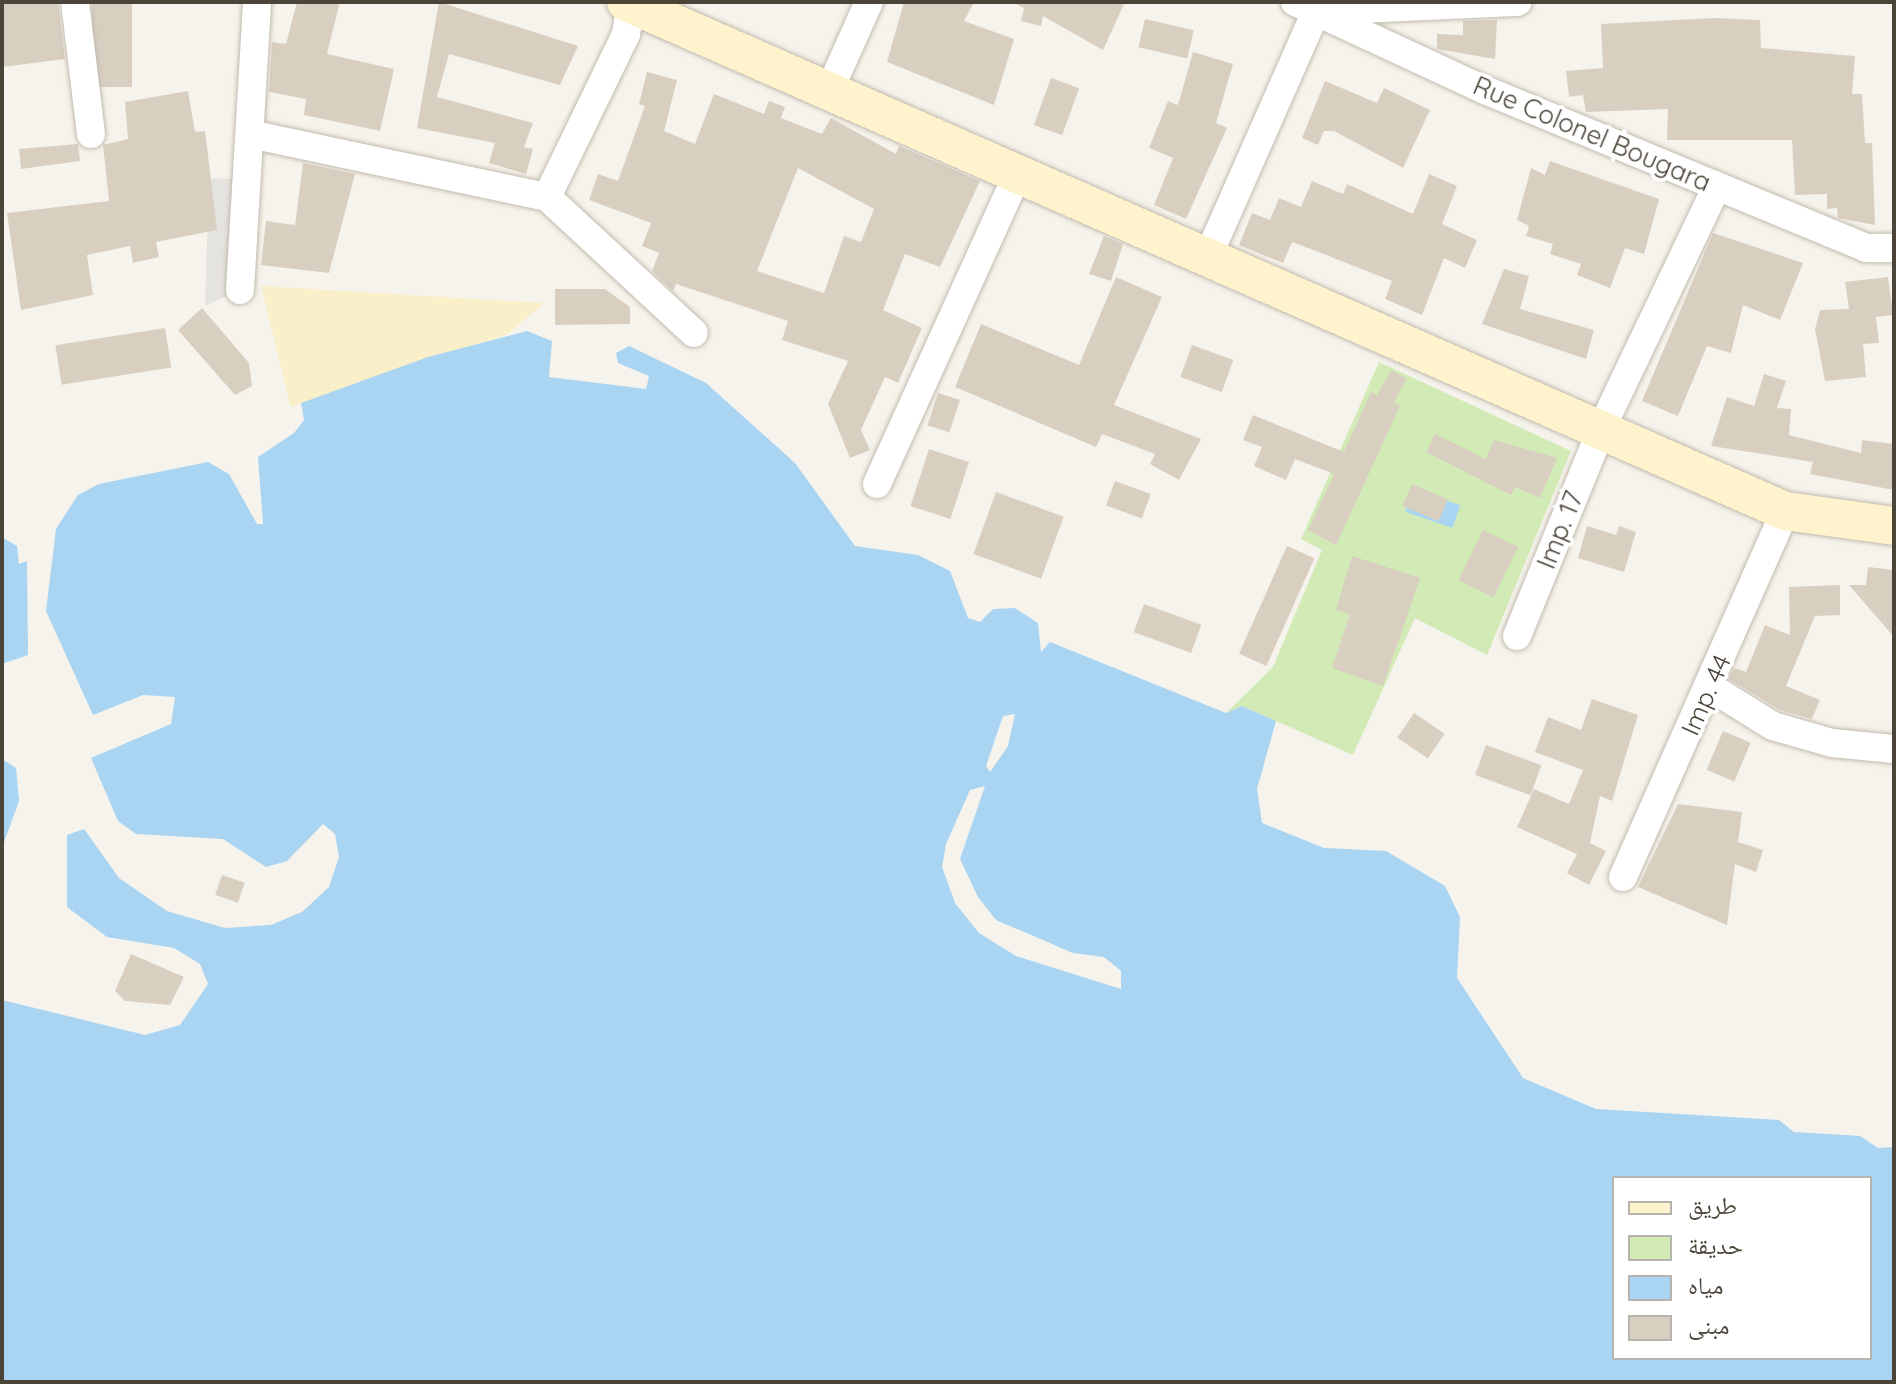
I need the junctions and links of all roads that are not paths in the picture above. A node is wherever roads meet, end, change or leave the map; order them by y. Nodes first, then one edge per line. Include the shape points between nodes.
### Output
1 (75, 2) edge
2 (257, 2) edge
3 (869, 2) edge
4 (1518, 2) edge
5 (629, 3) edge
6 (1305, 6) edge
7 (830, 89) junction
8 (91, 134) dead end
9 (250, 134) junction
10 (1019, 171) junction
11 (1717, 186) junction
12 (547, 197) junction
13 (1894, 248) edge
14 (1209, 254) junction
15 (240, 290) dead end
16 (694, 333) dead end
17 (1603, 425) junction
18 (877, 484) dead end
19 (1785, 511) junction
20 (1894, 526) edge
21 (1517, 636) dead end
22 (1710, 687) junction
23 (1894, 749) edge
24 (1623, 877) dead end

1 - 8 street
2 - 9 street
3 - 7 street
4 - 6 street
5 - 7 street
5 - 12 street via 626,34
6 - 11 street, Rue Colonel Bougara
6 - 14 street
7 - 10 street
9 - 12 street
9 - 15 street
10 - 14 street
10 - 18 street
11 - 13 street, Rue Colonel Bougara via 1866,248
11 - 17 street, Imp. 17
12 - 16 street
14 - 17 street
17 - 19 street
17 - 21 street, Imp. 17
19 - 20 street
19 - 22 street, Imp. 44
22 - 23 street via 1773,726 1832,743
22 - 24 street, Imp. 44

